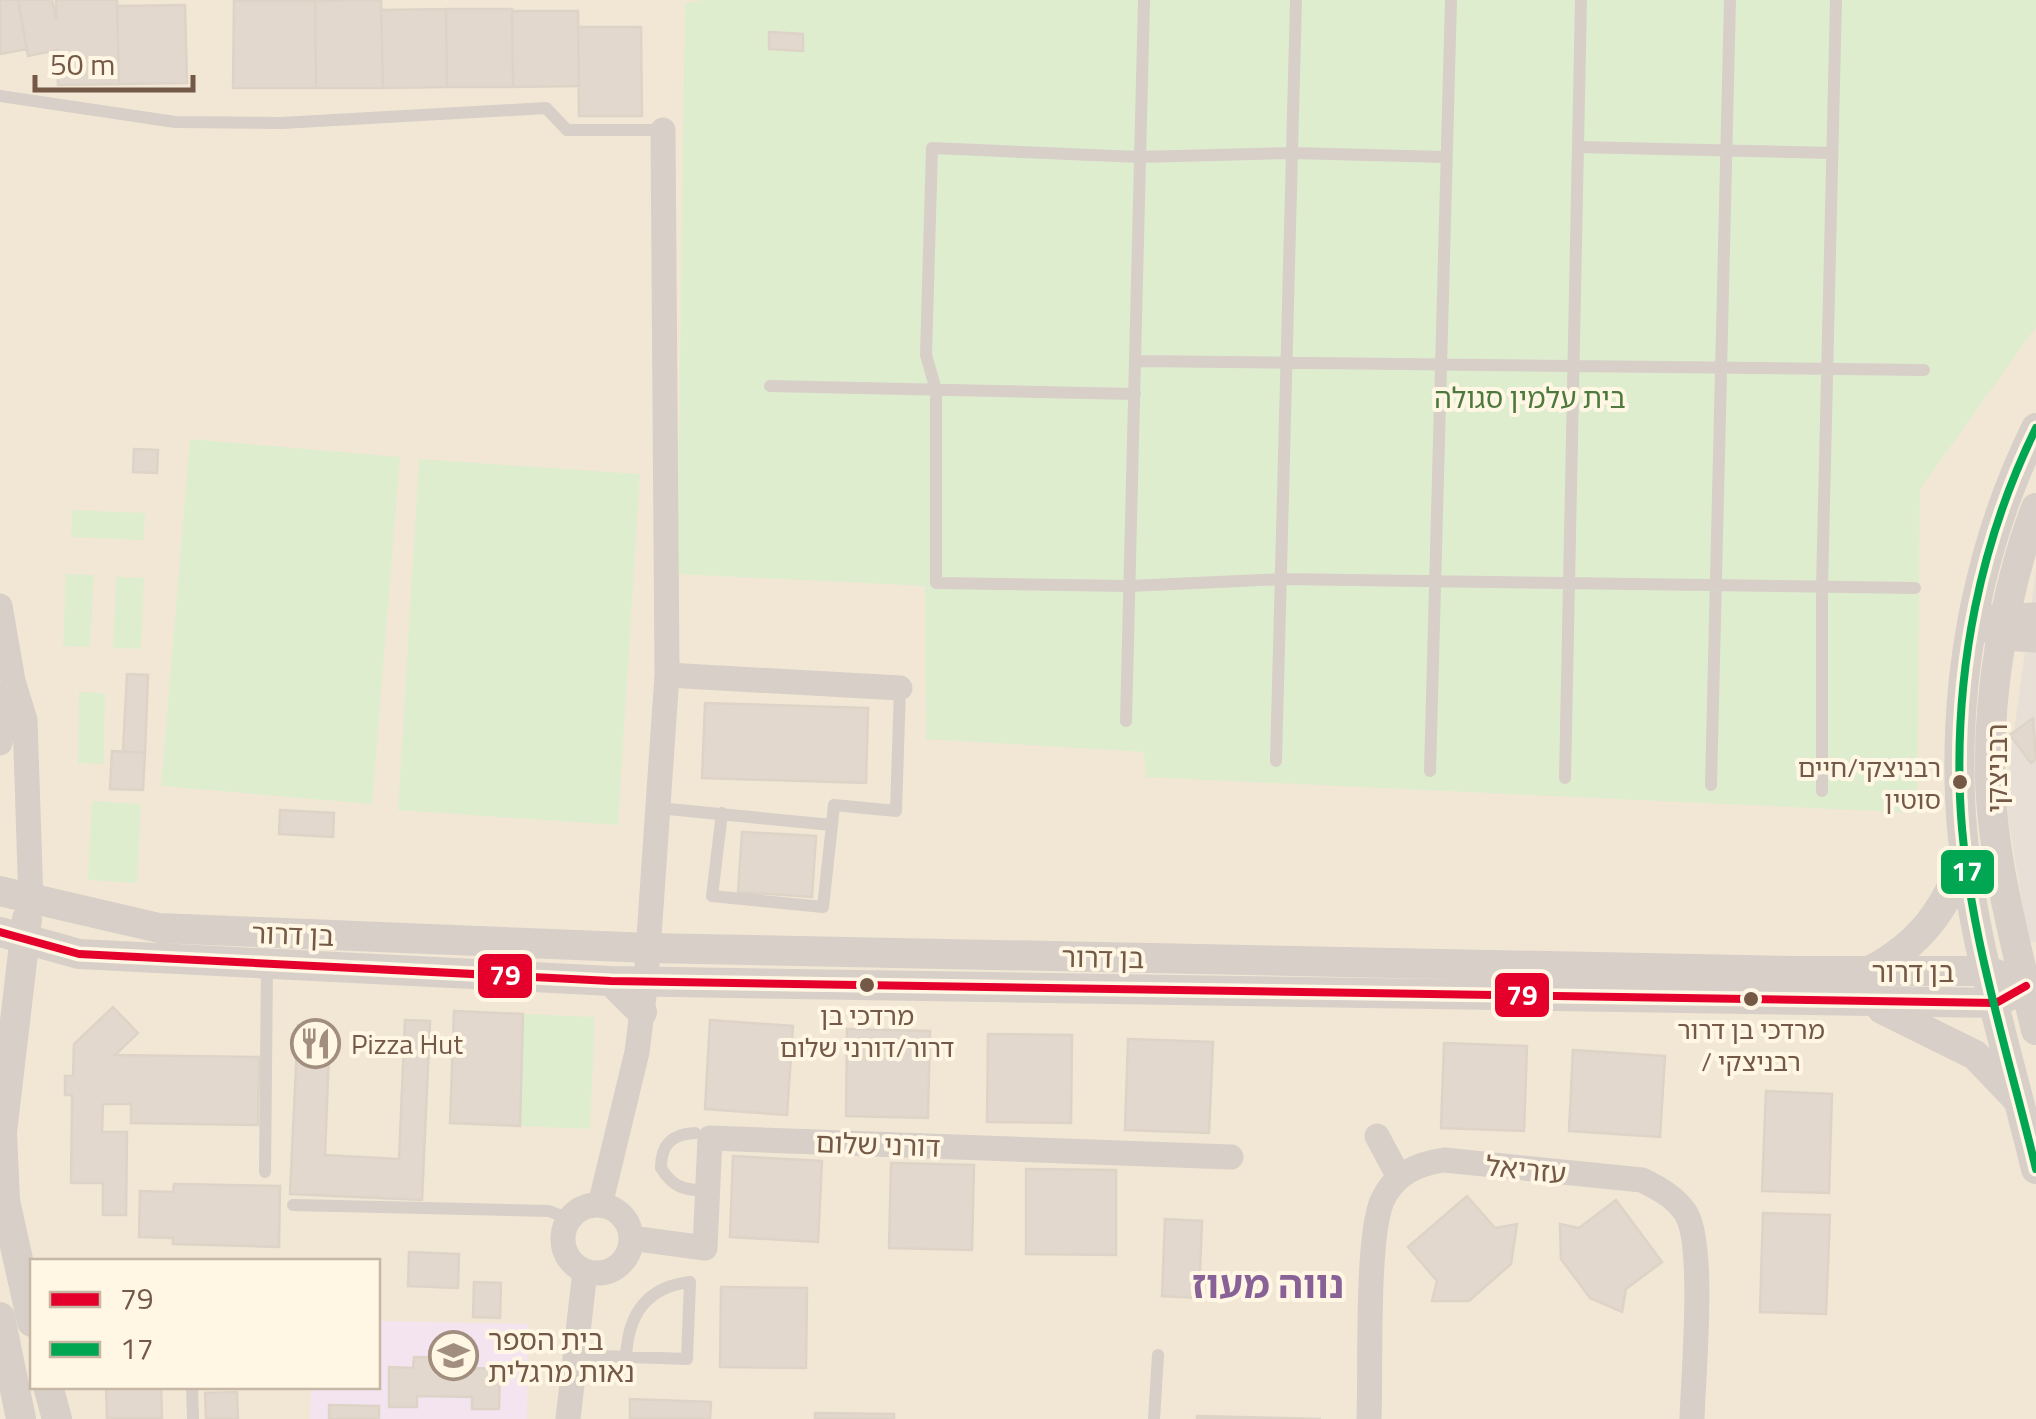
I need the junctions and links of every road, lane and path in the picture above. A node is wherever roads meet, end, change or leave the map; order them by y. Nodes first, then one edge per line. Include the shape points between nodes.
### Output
1 (1144, 0) edge
2 (1296, 0) edge
3 (1451, 0) edge
4 (1580, 0) edge
5 (1730, 0) edge
6 (1836, 0) edge
7 (0, 96) edge
8 (663, 130) joint
9 (1578, 147) junction
10 (1726, 150) junction
11 (1292, 152) junction
12 (1832, 153) junction
13 (1139, 157) junction
14 (1446, 157) junction
15 (1136, 361) junction
16 (1287, 362) junction
17 (1440, 364) junction
18 (1574, 366) junction
19 (1721, 368) junction
20 (1826, 369) junction
21 (1924, 370) dead end
22 (770, 386) dead end
23 (936, 390) junction
24 (1135, 394) junction
25 (2036, 428) edge
26 (2032, 519) edge
27 (2036, 573) edge
28 (1281, 579) junction
29 (1435, 581) junction
30 (1570, 583) junction
31 (1717, 585) junction
32 (1128, 586) junction
33 (1822, 586) junction
34 (1915, 588) dead end
35 (0, 606) edge
36 (2036, 615) edge
37 (1971, 622) junction
38 (2003, 625) junction
39 (2036, 640) edge
40 (667, 675) junction
41 (13, 681) junction
42 (900, 688) joint
43 (1126, 721) dead end
44 (0, 743) edge
45 (1276, 761) dead end
46 (1430, 771) dead end
47 (1565, 778) dead end
48 (1711, 785) dead end
49 (1822, 791) dead end
50 (658, 808) junction
51 (722, 813) junction
52 (832, 825) junction
53 (1967, 847) junction
54 (0, 892) edge
55 (31, 901) junction
56 (12, 936) edge
57 (650, 948) junction
58 (79, 954) junction
59 (266, 963) junction
60 (1988, 971) junction
61 (646, 980) junction
62 (611, 981) junction
63 (1864, 986) junction
64 (2026, 986) junction
65 (1996, 1003) junction
66 (642, 1012) junction
67 (2036, 1030) edge
68 (10, 1038) junction
69 (2020, 1104) junction
70 (695, 1133) dead end
71 (1377, 1136) dead end
72 (1230, 1158) dead end
73 (2036, 1169) edge
74 (265, 1172) dead end
75 (1399, 1177) junction
76 (708, 1192) junction
77 (293, 1205) dead end
78 (600, 1205) junction
79 (569, 1218) junction
80 (631, 1238) junction
81 (584, 1271) junction
82 (30, 1303) edge
83 (0, 1320) edge
84 (576, 1355) junction
85 (1158, 1355) dead end
86 (626, 1357) junction
87 (49, 1389) edge
88 (192, 1389) edge
89 (21, 1419) edge
90 (56, 1419) edge
91 (192, 1419) edge
92 (568, 1419) edge
93 (1154, 1419) edge
94 (1369, 1419) edge
95 (1692, 1419) edge

1 - 13 lane
2 - 11 lane
3 - 14 lane
4 - 9 lane
5 - 10 lane
6 - 12 lane
7 - 8 lane via 176,122 282,123 546,108 567,130
8 - 40 street
9 - 10 lane
9 - 18 lane
10 - 12 lane
10 - 19 lane
11 - 13 lane
11 - 14 lane
11 - 16 lane
12 - 20 lane
13 - 15 lane
13 - 23 lane via 932,148 926,355
14 - 17 lane
15 - 16 lane
15 - 24 lane
16 - 17 lane
16 - 28 lane
17 - 18 lane
17 - 29 lane
18 - 19 lane
18 - 30 lane
19 - 20 lane
19 - 31 lane
20 - 21 lane
20 - 33 lane
22 - 23 lane
23 - 24 lane
23 - 32 lane via 936,583
24 - 32 lane
25 - 37 street, רבניצקי via 1988,548
26 - 27 street via 2028,549
26 - 38 street, רבניצקי
28 - 29 lane
28 - 32 lane
28 - 45 lane
29 - 30 lane
29 - 46 lane
30 - 31 lane
30 - 47 lane
31 - 33 lane
31 - 48 lane
32 - 43 lane
33 - 34 lane
33 - 49 lane
35 - 41 street
36 - 38 street
37 - 38 street
37 - 53 street, רבניצקי via 1960,776
38 - 39 street
38 - 64 street, רבניצקי via 1990,779
40 - 42 street
40 - 50 street
41 - 44 street
41 - 55 street via 26,720
42 - 52 lane via 896,811 834,805
50 - 51 lane
50 - 57 street
51 - 52 lane
51 - 52 lane via 712,896 824,907
53 - 60 street, רבניצקי
53 - 63 street via 1952,894 1934,920
54 - 55 street, בן דרור
55 - 56 street
55 - 57 street, בן דרור via 159,928
56 - 58 street, בן דרור
56 - 68 street
57 - 61 street
57 - 63 street, בן דרור
58 - 59 street, בן דרור
58 - 68 street via 34,978 19,998
59 - 62 street, בן דרור
59 - 74 lane
60 - 63 street, בן דרור
60 - 64 street, בן דרור
60 - 65 street, רבניצקי
61 - 62 street, בן דרור
61 - 63 street, בן דרור
61 - 66 street
62 - 66 street
63 - 65 street, בן דרור
63 - 69 street via 1975,1055
64 - 65 street
64 - 67 street, רבניצקי
65 - 69 street, רבניצקי
66 - 78 street
68 - 82 street via 2,1150 6,1201
69 - 73 street, רבניצקי
70 - 76 lane via 667,1142 661,1168 670,1183
71 - 75 street
72 - 76 street, דורני שלום via 710,1138
75 - 94 street via 1382,1202 1375,1238
75 - 95 street, עזריאל via 1419,1164 1444,1160 1642,1180 1668,1194 1687,1214 1696,1251
76 - 80 street, דורני שלום via 705,1248
77 - 79 lane via 549,1212
78 - 79 street
78 - 80 street via 625,1220
79 - 81 street via 564,1248
80 - 81 street via 617,1267
81 - 84 street
83 - 89 street
84 - 86 lane
84 - 92 street
85 - 93 lane
86 - 86 lane via 687,1359 690,1282 671,1284 645,1301 631,1318
87 - 90 street
88 - 91 lane

